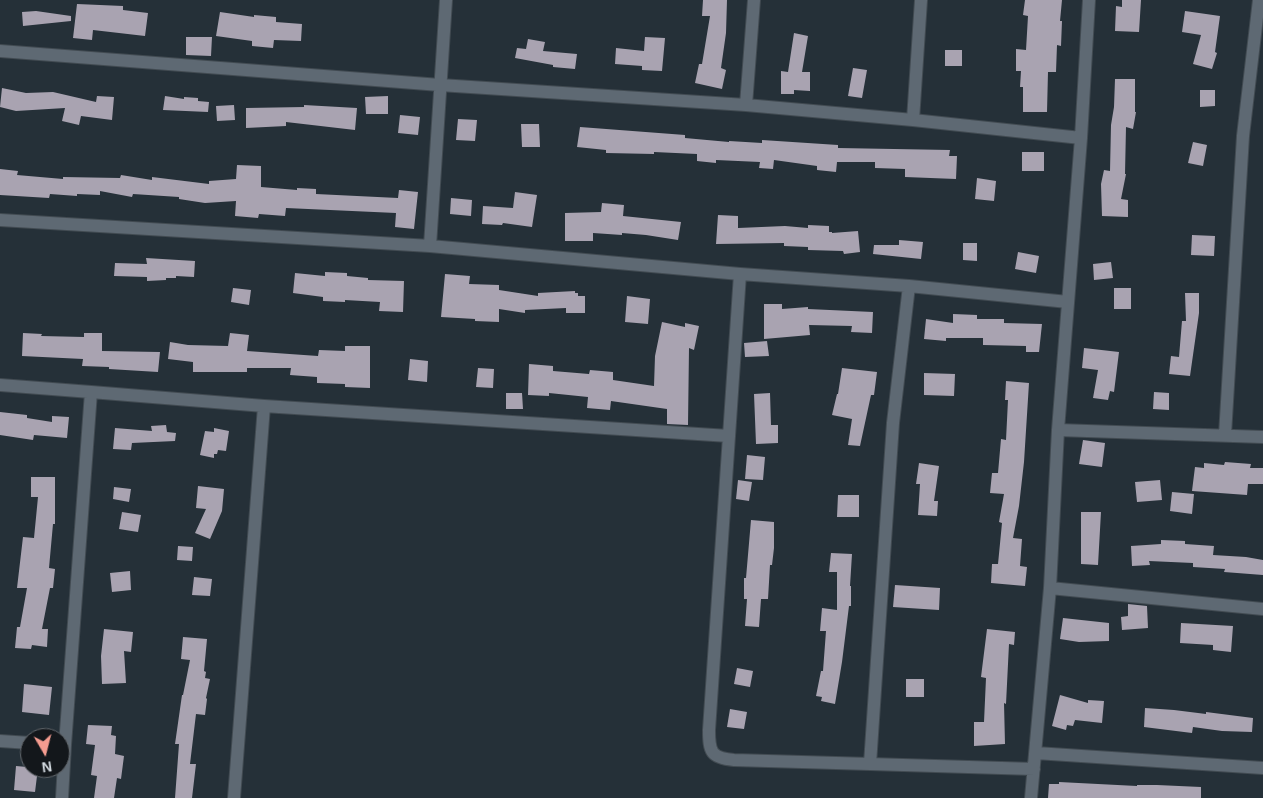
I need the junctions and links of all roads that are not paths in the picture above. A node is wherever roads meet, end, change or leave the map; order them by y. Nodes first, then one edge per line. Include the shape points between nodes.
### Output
1 (446, 0) edge
2 (754, 0) edge
3 (921, 0) edge
4 (1089, 0) edge
5 (1259, 0) edge
6 (0, 52) edge
7 (440, 85) junction
8 (746, 105) junction
9 (913, 120) junction
10 (1082, 138) junction
11 (0, 220) edge
12 (430, 246) junction
13 (740, 274) junction
14 (909, 286) junction
15 (1068, 302) junction
16 (0, 385) edge
17 (92, 392) junction
18 (264, 406) junction
19 (1058, 430) junction
20 (1225, 435) junction
21 (729, 436) junction
22 (1263, 437) edge
23 (1050, 588) junction
24 (1263, 609) edge
25 (63, 728) edge
26 (0, 741) edge
27 (20, 742) edge
28 (1036, 753) junction
29 (870, 764) junction
30 (1034, 768) junction
31 (1263, 768) edge
32 (62, 778) edge
33 (62, 798) edge
34 (234, 798) edge
35 (1031, 798) edge

1 - 7 street
2 - 8 street
3 - 9 street
4 - 10 street
5 - 20 street via 1243,136
6 - 7 street
7 - 8 street
7 - 12 street
8 - 9 street
9 - 10 street
10 - 15 street
11 - 12 street
12 - 13 street
13 - 14 street
13 - 21 street
14 - 15 street
14 - 29 street via 893,423
15 - 19 street
16 - 17 street
17 - 18 street
17 - 25 street
18 - 21 street
18 - 34 street
19 - 20 street
19 - 23 street
20 - 22 street
21 - 29 street via 709,730 712,752 719,758 734,760
23 - 24 street
23 - 28 street
26 - 27 street
28 - 30 street
28 - 31 street
29 - 30 street
30 - 35 street
32 - 33 street

